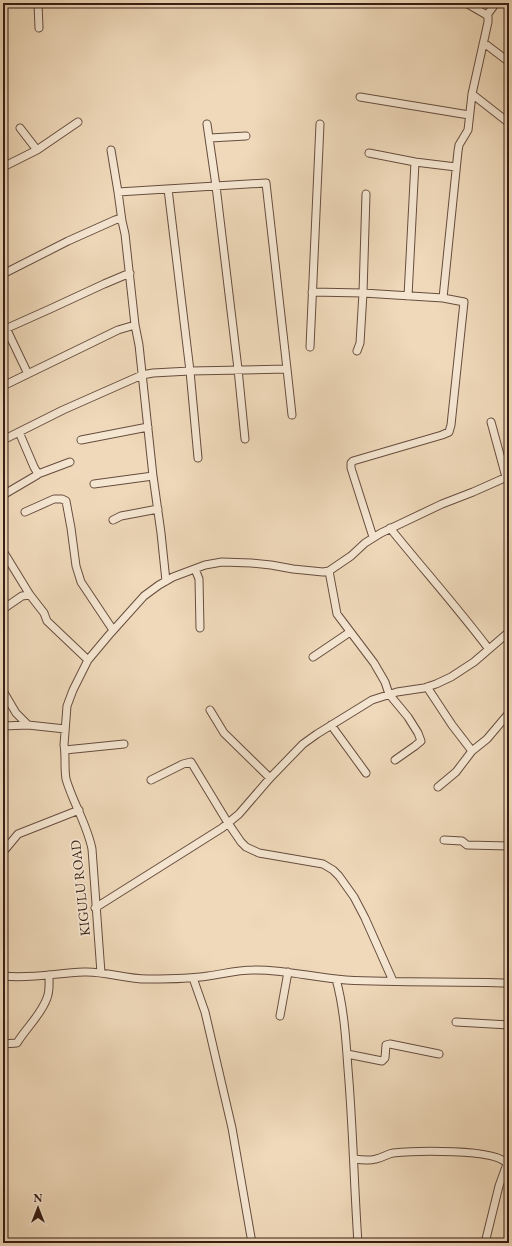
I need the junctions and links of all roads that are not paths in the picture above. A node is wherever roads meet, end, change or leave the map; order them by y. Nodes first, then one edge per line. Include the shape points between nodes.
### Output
1 (38, 3) edge
2 (466, 3) edge
3 (496, 3) edge
4 (487, 15) junction
5 (39, 28) dead end
6 (484, 42) junction
7 (509, 62) edge
8 (472, 94) junction
9 (360, 97) dead end
10 (469, 115) junction
11 (78, 122) dead end
12 (509, 123) edge
13 (207, 124) dead end
14 (320, 124) dead end
15 (20, 128) dead end
16 (246, 136) dead end
17 (210, 138) junction
18 (37, 150) junction
19 (111, 150) dead end
20 (369, 153) dead end
21 (415, 162) junction
22 (456, 167) junction
23 (3, 168) edge
24 (216, 186) junction
25 (168, 189) junction
26 (118, 192) junction
27 (366, 194) dead end
28 (122, 221) junction
29 (130, 273) junction
30 (3, 274) edge
31 (312, 292) junction
32 (363, 293) junction
33 (408, 296) junction
34 (443, 298) junction
35 (135, 325) junction
36 (4, 329) edge
37 (310, 347) dead end
38 (357, 351) dead end
39 (238, 369) junction
40 (287, 369) junction
41 (190, 371) junction
42 (28, 374) junction
43 (142, 375) junction
44 (3, 386) edge
45 (292, 415) dead end
46 (491, 422) dead end
47 (148, 427) junction
48 (19, 432) junction
49 (245, 439) dead end
50 (3, 440) edge
51 (80, 440) dead end
52 (198, 458) dead end
53 (70, 462) dead end
54 (38, 474) junction
55 (153, 476) junction
56 (507, 476) edge
57 (94, 484) dead end
58 (3, 495) edge
59 (158, 509) junction
60 (25, 512) dead end
61 (113, 520) dead end
62 (390, 528) junction
63 (373, 538) junction
64 (3, 550) edge
65 (195, 569) junction
66 (329, 571) junction
67 (166, 581) junction
68 (30, 595) junction
69 (3, 609) edge
70 (200, 628) dead end
71 (113, 630) junction
72 (350, 632) junction
73 (509, 632) edge
74 (488, 648) junction
75 (313, 657) dead end
76 (88, 660) junction
77 (427, 687) junction
78 (3, 690) edge
79 (389, 694) junction
80 (210, 710) dead end
81 (509, 713) edge
82 (28, 725) junction
83 (331, 725) junction
84 (3, 726) edge
85 (65, 729) junction
86 (124, 744) dead end
87 (65, 750) junction
88 (472, 751) junction
89 (395, 760) dead end
90 (366, 773) dead end
91 (270, 778) junction
92 (151, 780) dead end
93 (438, 787) dead end
94 (79, 810) junction
95 (228, 823) junction
96 (444, 840) dead end
97 (509, 846) edge
98 (3, 852) edge
99 (95, 908) junction
100 (97, 923) junction
101 (90, 926) dead end
102 (288, 972) junction
103 (101, 973) junction
104 (3, 976) edge
105 (49, 976) junction
106 (193, 978) junction
107 (336, 979) junction
108 (393, 981) junction
109 (509, 983) edge
110 (280, 1016) dead end
111 (456, 1022) dead end
112 (509, 1025) edge
113 (3, 1044) edge
114 (347, 1054) junction
115 (439, 1054) dead end
116 (354, 1159) junction
117 (252, 1243) edge
118 (358, 1243) edge
119 (485, 1243) edge

1 - 5 street
2 - 4 street
3 - 4 street
4 - 6 street
6 - 7 street
6 - 8 street
8 - 10 street
8 - 12 street
9 - 10 street
10 - 22 street via 468,130 459,145
11 - 18 street
13 - 17 street
14 - 31 street
15 - 18 street
16 - 17 street
17 - 24 street
18 - 23 street
19 - 26 street
20 - 21 street
21 - 22 street
21 - 33 street
22 - 34 street
24 - 25 street
24 - 39 street
24 - 40 street via 266,183
25 - 26 street
25 - 41 street
26 - 28 street
27 - 32 street
28 - 29 street
28 - 30 street via 115,220
29 - 35 street
29 - 36 street
31 - 32 street
31 - 37 street
32 - 33 street
32 - 38 street via 360,343
33 - 34 street
34 - 63 street via 464,302 452,425 449,432 442,435 351,463
35 - 42 street via 118,330
35 - 43 street
36 - 42 street
39 - 40 street
39 - 41 street
39 - 49 street
40 - 45 street
41 - 43 street
41 - 52 street
42 - 44 street
43 - 47 street
43 - 48 street
46 - 56 street
47 - 51 street
47 - 55 street
48 - 50 street
48 - 54 street
53 - 54 street
54 - 58 street
55 - 57 street
55 - 59 street
56 - 62 street
59 - 61 street
59 - 67 street
60 - 71 street via 54,499 66,501 76,566 81,582
62 - 63 street
62 - 74 street
63 - 66 street
64 - 68 street
65 - 66 street, KIGULU ROAD via 235,561
65 - 67 street, KIGULU ROAD
65 - 70 street via 199,579
66 - 72 street via 337,614
67 - 71 street, KIGULU ROAD via 144,596
68 - 69 street via 22,596
68 - 76 street via 47,621
71 - 76 street, KIGULU ROAD
72 - 75 street
72 - 79 street via 374,663
73 - 74 street
74 - 77 street via 474,662 451,677
76 - 85 street, KIGULU ROAD via 67,706
77 - 79 street
77 - 88 street
78 - 82 street via 16,714
79 - 83 street via 372,700
79 - 89 street via 408,717 421,741
80 - 91 street via 224,733
81 - 88 street via 487,739
82 - 84 street
82 - 85 street
83 - 90 street
83 - 91 street via 303,744
85 - 87 street, KIGULU ROAD
86 - 87 street
87 - 94 street, KIGULU ROAD via 67,780
88 - 93 street via 456,772
91 - 95 street
92 - 95 street via 191,762
94 - 98 street via 18,834
94 - 99 street, KIGULU ROAD via 91,845
95 - 99 street
95 - 108 street via 241,842 252,850 320,864 333,870 354,897
96 - 97 street via 462,841 467,845
99 - 100 street, KIGULU ROAD
100 - 101 street
100 - 103 street, KIGULU ROAD
102 - 106 street via 253,970
102 - 107 street
102 - 110 street
103 - 105 street
103 - 106 street via 148,980
104 - 105 street
105 - 113 street via 48,997 44,1005 17,1043
106 - 117 street via 205,1012 232,1128
107 - 108 street
107 - 114 street
108 - 109 street
111 - 112 street
114 - 115 street via 382,1061 385,1058 386,1045 390,1044
114 - 116 street
116 - 118 street
116 - 119 street via 372,1160 393,1153 462,1152 504,1160 507,1164

